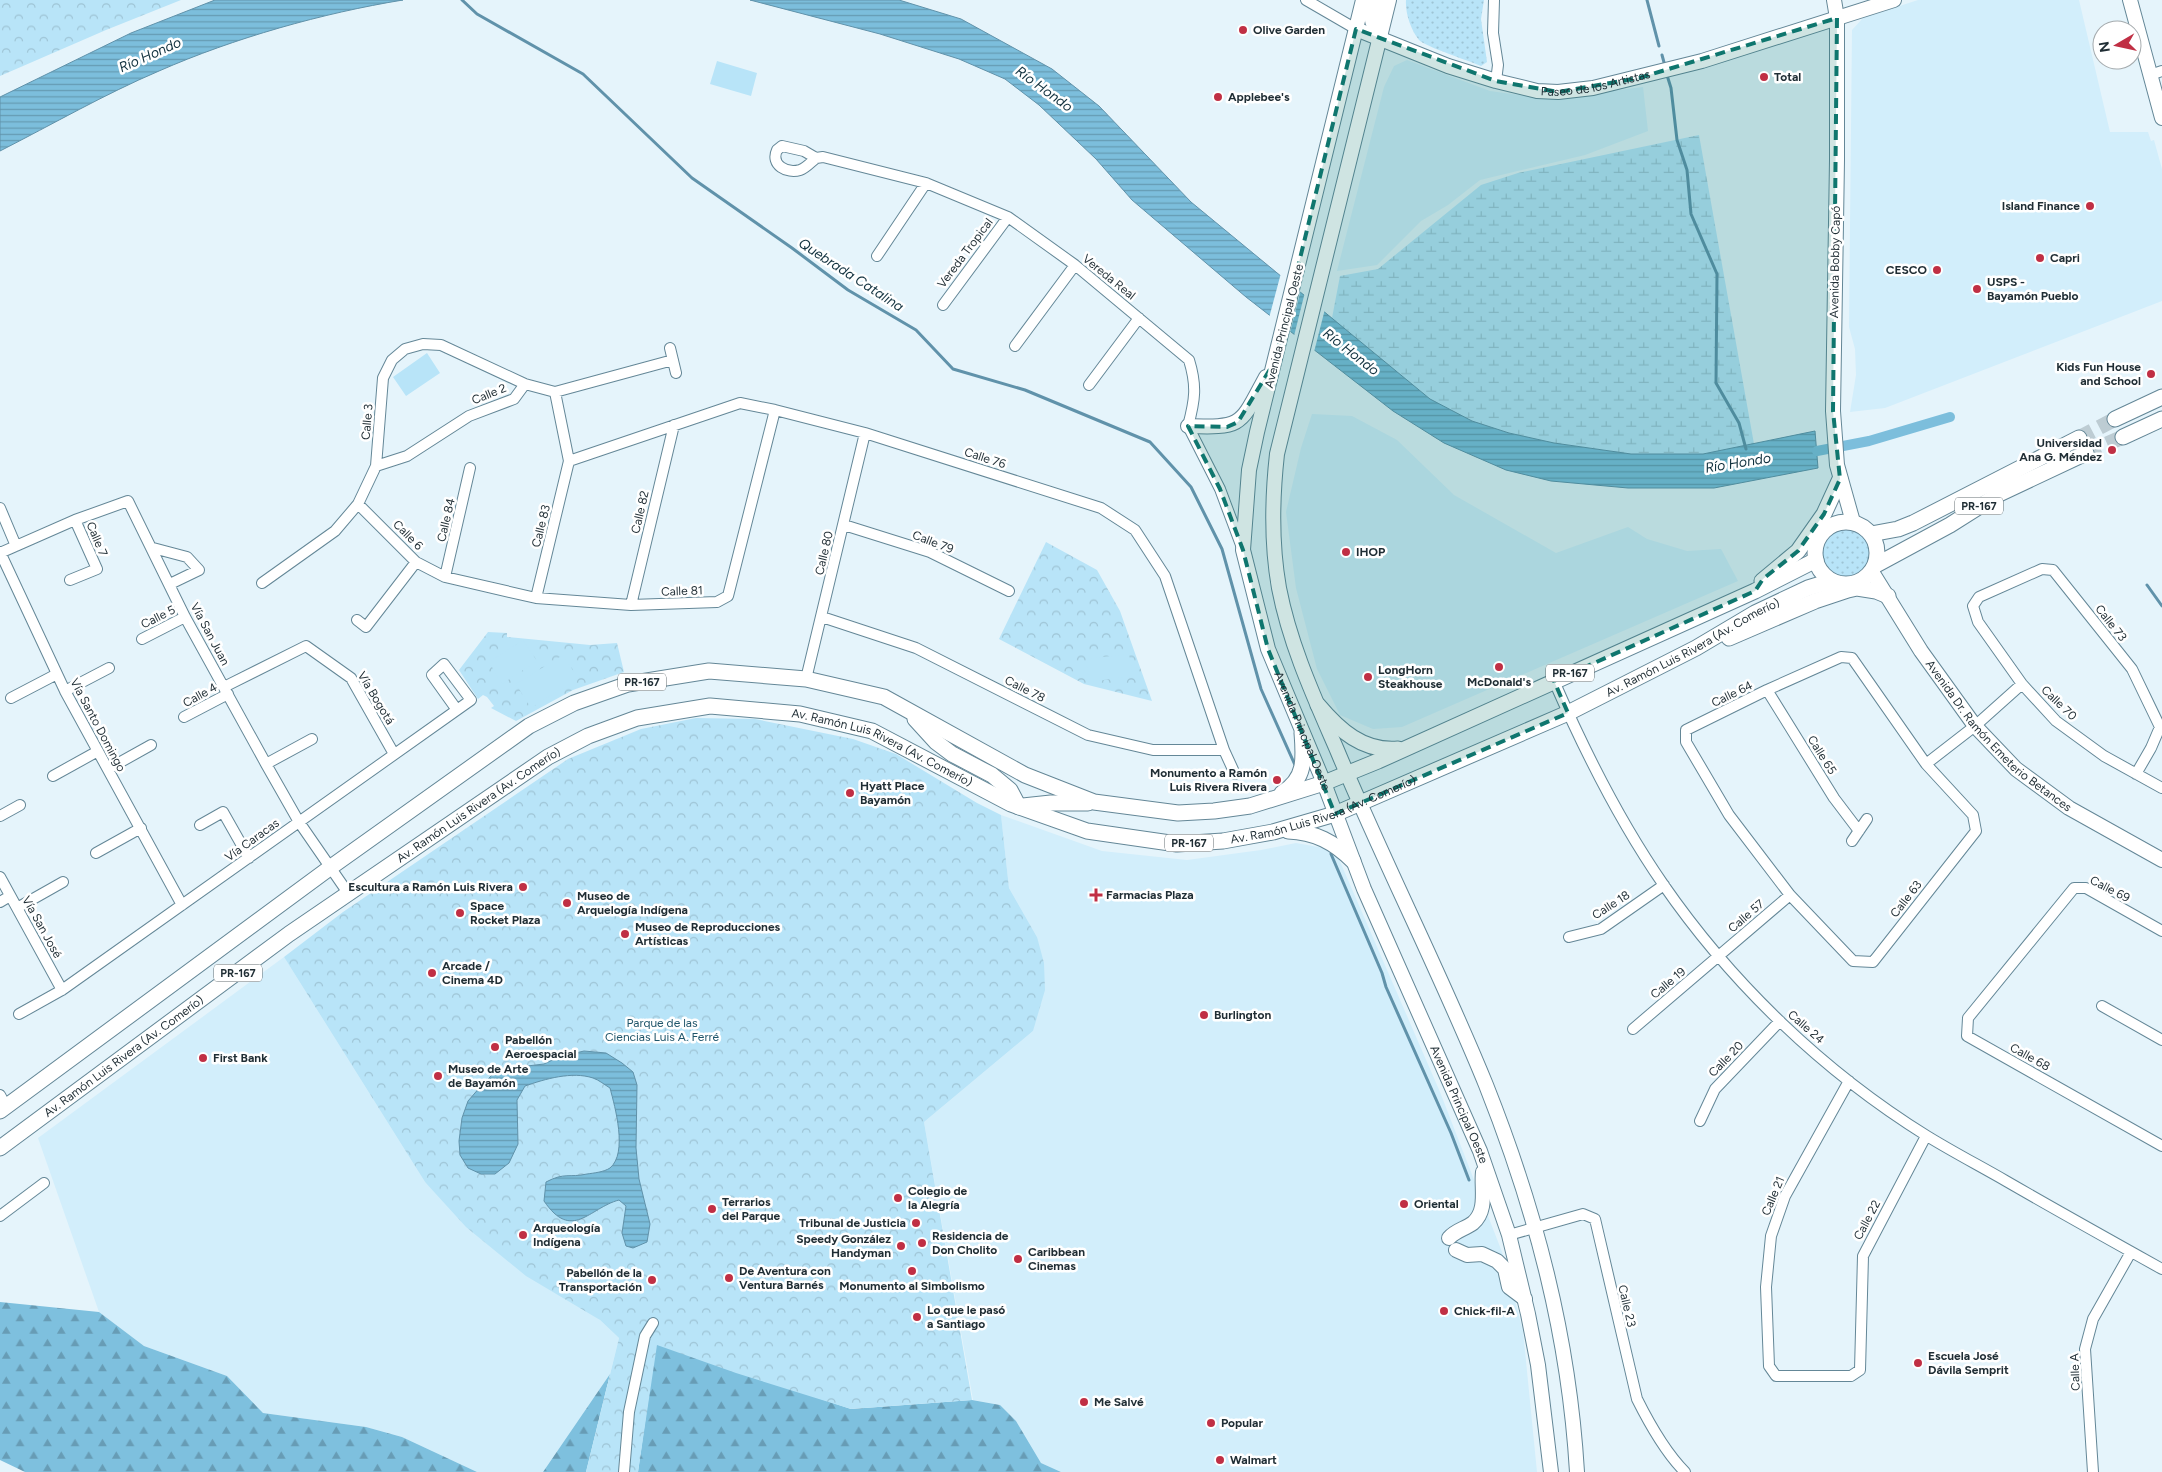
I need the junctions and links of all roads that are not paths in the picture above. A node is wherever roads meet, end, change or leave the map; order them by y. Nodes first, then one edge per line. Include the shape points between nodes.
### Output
1 (1363, 0) edge
2 (1374, 0) edge
3 (1389, 0) edge
4 (1494, 0) edge
5 (1834, 0) edge
6 (1894, 0) edge
7 (2130, 0) edge
8 (1311, 2) edge
9 (1837, 18) junction
10 (1356, 29) junction
11 (1380, 39) junction
12 (2156, 73) edge
13 (1496, 81) junction
14 (2162, 118) edge
15 (816, 158) dead end
16 (926, 183) junction
17 (1008, 217) junction
18 (877, 256) dead end
19 (1075, 265) junction
20 (943, 305) dead end
21 (1139, 318) junction
22 (1015, 346) dead end
23 (670, 348) dead end
24 (673, 360) junction
25 (1275, 362) junction
26 (676, 373) dead end
27 (525, 384) junction
28 (1089, 385) dead end
29 (555, 392) junction
30 (2162, 396) edge
31 (775, 410) junction
32 (2162, 418) edge
33 (674, 425) junction
34 (1188, 426) junction
35 (865, 433) junction
36 (2079, 438) tunnel mouth
37 (2086, 453) tunnel mouth
38 (569, 461) junction
39 (376, 466) junction
40 (470, 468) dead end
41 (1840, 479) junction
42 (358, 504) junction
43 (0, 508) edge
44 (75, 520) junction
45 (1853, 522) junction
46 (844, 525) junction
47 (1871, 534) junction
48 (16, 546) junction
49 (153, 548) junction
50 (1243, 550) junction
51 (0, 552) edge
52 (1816, 560) junction
53 (416, 562) junction
54 (1874, 568) junction
55 (445, 577) junction
56 (70, 580) dead end
57 (1831, 580) junction
58 (262, 583) dead end
59 (170, 584) junction
60 (1009, 590) dead end
61 (1755, 591) junction
62 (1888, 596) junction
63 (536, 598) junction
64 (1974, 604) joint
65 (631, 605) junction
66 (185, 617) junction
67 (822, 617) junction
68 (357, 620) dead end
69 (142, 639) dead end
70 (1696, 648) junction
71 (109, 668) dead end
72 (57, 674) junction
73 (806, 679) junction
74 (1554, 681) junction
75 (2022, 684) junction
76 (1766, 690) junction
77 (65, 691) junction
78 (226, 691) junction
79 (11, 698) dead end
80 (1318, 705) junction
81 (904, 709) junction
82 (457, 710) dead end
83 (1568, 713) junction
84 (184, 718) dead end
85 (1975, 726) junction
86 (1302, 733) junction
87 (312, 739) dead end
88 (151, 745) dead end
89 (1407, 748) junction
90 (1224, 750) junction
91 (98, 751) junction
92 (394, 754) junction
93 (266, 764) junction
94 (1926, 764) junction
95 (108, 769) junction
96 (1235, 774) dead end
97 (1347, 774) junction
98 (2136, 774) junction
99 (53, 776) dead end
100 (1324, 783) junction
101 (2162, 788) edge
102 (1267, 801) junction
103 (1359, 802) junction
104 (1102, 803) junction
105 (20, 805) dead end
106 (1019, 807) junction
107 (1334, 814) junction
108 (0, 816) edge
109 (1868, 819) dead end
110 (299, 822) junction
111 (200, 825) dead end
112 (140, 828) junction
113 (1279, 830) junction
114 (1859, 831) junction
115 (1852, 842) dead end
116 (96, 853) dead end
117 (249, 858) junction
118 (2162, 860) edge
119 (1353, 861) junction
120 (331, 867) junction
121 (0, 877) edge
122 (62, 882) dead end
123 (1664, 885) junction
124 (348, 893) junction
125 (1790, 895) junction
126 (10, 896) junction
127 (0, 902) edge
128 (182, 904) junction
129 (17, 908) junction
130 (2162, 931) edge
131 (1569, 937) dead end
132 (1718, 956) junction
133 (2015, 960) joint
134 (62, 990) junction
135 (2102, 1006) dead end
136 (19, 1014) dead end
137 (1780, 1021) junction
138 (1633, 1029) dead end
139 (2162, 1040) edge
140 (1849, 1081) junction
141 (2, 1104) edge
142 (1700, 1121) dead end
143 (1926, 1136) junction
144 (2162, 1146) edge
145 (0, 1148) edge
146 (1485, 1166) junction
147 (44, 1183) dead end
148 (0, 1216) edge
149 (1536, 1228) junction
150 (1509, 1235) junction
151 (2131, 1252) junction
152 (2162, 1270) edge
153 (1525, 1299) junction
154 (653, 1323) dead end
155 (1861, 1325) joint
156 (624, 1472) edge
157 (1551, 1472) edge
158 (1577, 1472) edge
159 (1685, 1472) edge
160 (2092, 1472) edge

1 - 10 main road, Avenida Principal Oeste
2 - 11 highway via 1374,20
3 - 11 main road, Avenida Principal Oeste
4 - 13 street
5 - 9 main road, Avenida Bobby Capó
6 - 9 main road, Paseo de los Artistas
7 - 12 main road
8 - 10 street, Paseo de los Artistas
9 - 13 main road, Paseo de los Artistas via 1702,61 1593,88 1537,91
9 - 41 main road, Avenida Bobby Capó via 1833,411 1834,446
10 - 11 main road, Paseo de los Artistas
10 - 25 main road, Avenida Principal Oeste
11 - 13 main road, Paseo de los Artistas
11 - 80 main road, Avenida Principal Oeste via 1277,454 1272,506 1279,587 1289,630
12 - 14 main road
15 - 16 street, Vereda Real
16 - 17 street, Vereda Real
16 - 18 street
17 - 19 street, Vereda Real
17 - 20 street, Vereda Tropical
19 - 21 street, Vereda Real
19 - 22 street
21 - 28 street
21 - 34 street, Vereda Real via 1190,360 1195,379
23 - 24 street
24 - 26 street
24 - 29 street
25 - 34 main road via 1238,422 1227,427
25 - 50 main road, Avenida Principal Oeste via 1249,470
27 - 29 street, Calle 2
27 - 39 street, Calle 2 via 514,399 469,416 408,456
27 - 39 street, Calle 3 via 441,345 422,344 405,349 392,360 383,378
29 - 38 street
30 - 32 main road via 2117,418 2125,436
31 - 33 street, Calle 76 via 740,404
31 - 35 street, Calle 76
31 - 65 street, Calle 81 via 728,596 717,602
33 - 38 street, Calle 76
33 - 65 street, Calle 82
34 - 50 street via 1220,489
35 - 46 street, Calle 80
35 - 90 street, Calle 76 via 1101,508 1135,530 1165,576
36 - 47 main road, PR-167 via 1913,523
37 - 54 main road, PR-167 via 1999,494
38 - 63 street, Calle 83
39 - 42 street, Calle 3
40 - 55 street, Calle 84
41 - 45 main road, Avenida Bobby Capó
41 - 61 main road via 1824,514 1798,551 1763,579
42 - 53 street, Calle 6
42 - 58 street, Calle 3 via 335,531
43 - 48 street
44 - 48 street, Vía San Juan
44 - 49 street, Vía San Juan via 128,501
44 - 56 street, Calle 7 via 96,569
45 - 47 main road
45 - 52 main road via 1835,524 1824,531 1817,541
46 - 60 street, Calle 79 via 930,552
46 - 67 street, Calle 80
47 - 54 main road via 1878,549
48 - 51 street, Vía San Juan
49 - 59 street, Vía San Juan
49 - 59 street via 187,557 199,570
50 - 86 main road, Avenida Principal Oeste via 1268,649
51 - 72 street, Vía Santo Domingo
52 - 57 main road via 1823,574
52 - 61 main road, Av. Ramón Luis Rivera (Av. Comerío) / PR-167
53 - 55 street, Calle 6
53 - 68 street via 366,627
54 - 57 main road, PR-167 via 1864,580 1853,584
54 - 62 main road, Avenida Dr. Ramón Emeterio Betances
55 - 63 street, Calle 81
57 - 70 main road, Av. Ramón Luis Rivera (Av. Comerío) / PR-167 via 1755,613
59 - 66 street, Vía San Juan
61 - 74 main road, Av. Ramón Luis Rivera (Av. Comerío) / PR-167
62 - 70 main road via 1857,588 1848,590 1720,642
62 - 85 main road, Avenida Dr. Ramón Emeterio Betances via 1921,651
63 - 65 street, Calle 81
64 - 75 street, Calle 70 via 1978,622
64 - 98 street, Calle 73 via 1980,597 2042,569 2053,570 2132,668 2160,727
66 - 69 street, Calle 5
66 - 78 street, Vía San Juan
67 - 73 street, Calle 80
67 - 90 street, Calle 78 via 916,648 1088,735 1153,750
70 - 83 main road, Av. Ramón Luis Rivera (Av. Comerío) / PR-167
71 - 77 street
72 - 77 street, Vía Santo Domingo
72 - 79 street
73 - 81 main road, Av. Ramón Luis Rivera (Av. Comerío) / PR-167 via 884,698
73 - 120 main road, Av. Ramón Luis Rivera (Av. Comerío) / PR-167 via 709,671 628,684 574,703 529,726
74 - 83 street, Calle 24
74 - 89 main road, Av. Ramón Luis Rivera (Av. Comerío) / PR-167
75 - 85 street
75 - 98 street, Calle 70 via 2056,721 2104,756
76 - 94 street, Calle 64 via 1841,657 1852,658
76 - 114 street, Calle 65 via 1834,798
76 - 125 street, Calle 64 via 1686,730 1686,742 1729,814
77 - 91 street, Vía Santo Domingo
78 - 84 street, Calle 4
78 - 92 street, Vía Bogotá via 306,646 351,678
78 - 93 street, Vía San Juan
80 - 89 main road via 1344,733 1370,747 1388,750
80 - 97 main road, Avenida Principal Oeste
81 - 104 main road, Av. Ramón Luis Rivera (Av. Comerío) / PR-167 via 1025,776
81 - 106 main road via 936,742 992,775 1010,790
82 - 92 street, Vía Caracas
83 - 103 main road, Av. Ramón Luis Rivera (Av. Comerío) / PR-167
83 - 123 street, Calle 24 via 1628,830
85 - 94 street
85 - 118 main road, Avenida Dr. Ramón Emeterio Betances via 2016,770 2069,808
86 - 100 main road, Avenida Principal Oeste
86 - 102 main road via 1301,775 1290,788
87 - 93 street
88 - 95 street
89 - 97 main road, Av. Ramón Luis Rivera (Av. Comerío) / PR-167
90 - 96 street, Calle 76
91 - 95 street, Vía Santo Domingo
91 - 99 street
92 - 110 street, Vía Caracas
93 - 110 street, Vía San Juan
94 - 125 street, Calle 63 via 1973,815 1976,831 1872,962 1853,961
95 - 112 street, Vía Santo Domingo
97 - 100 main road, Av. Ramón Luis Rivera (Av. Comerío) / PR-167
97 - 103 main road, Avenida Principal Oeste
98 - 101 street, Calle 70
100 - 102 main road, Av. Ramón Luis Rivera (Av. Comerío) / PR-167
100 - 107 main road, Avenida Principal Oeste
102 - 104 main road, Av. Ramón Luis Rivera (Av. Comerío) / PR-167 via 1214,811 1178,813
103 - 107 main road, Av. Ramón Luis Rivera (Av. Comerío) / PR-167
103 - 149 main road, Avenida Principal Oeste via 1486,1086
104 - 106 main road
105 - 108 street
106 - 113 main road, Av. Ramón Luis Rivera (Av. Comerío) / PR-167 via 1087,831 1177,844 1223,841
106 - 124 main road, Av. Ramón Luis Rivera (Av. Comerío) / PR-167 via 872,731 800,714 710,706 637,718 588,736 548,757
107 - 113 main road, Av. Ramón Luis Rivera (Av. Comerío) / PR-167
107 - 119 main road, Avenida Principal Oeste
109 - 114 street
110 - 117 street, Vía Caracas
110 - 120 street, Vía San Juan
111 - 117 street via 223,812
112 - 116 street
112 - 128 street, Vía Santo Domingo
113 - 119 main road via 1320,837 1341,849
114 - 115 street
117 - 128 street, Vía Caracas
119 - 146 main road, Avenida Principal Oeste
120 - 124 street, Vía San Juan
120 - 141 main road, Av. Ramón Luis Rivera (Av. Comerío) / PR-167
121 - 126 street, Vía San José
122 - 129 street
123 - 131 street, Calle 18 via 1601,929
123 - 132 street, Calle 24
124 - 145 main road, Av. Ramón Luis Rivera (Av. Comerío) / PR-167
125 - 132 street, Calle 57
126 - 127 street
126 - 129 street, Vía San José
128 - 134 street, Vía Caracas
129 - 134 street, Vía San José
130 - 133 street, Calle 69 via 2086,888 2074,888
132 - 137 street, Calle 24
132 - 138 street, Calle 19
133 - 144 street, Calle 68 via 1968,1018 1967,1036
134 - 136 street
135 - 139 street
137 - 140 street, Calle 24
137 - 142 street, Calle 20 via 1715,1089
140 - 143 street, Calle 24
140 - 155 street, Calle 21 via 1785,1196 1770,1236 1766,1287 1770,1366 1776,1376 1851,1376 1860,1370
143 - 151 street, Calle 24
143 - 155 street, Calle 22 via 1862,1256
146 - 150 main road, Avenida Principal Oeste
146 - 153 main road via 1479,1215 1454,1232 1452,1244 1467,1255 1482,1254 1497,1261 1505,1270 1509,1287
147 - 148 street
149 - 150 street, Calle 23
149 - 158 main road, Avenida Principal Oeste via 1569,1386
149 - 159 street, Calle 23 via 1583,1214 1595,1219 1637,1399 1675,1462
150 - 153 main road, Avenida Principal Oeste
151 - 152 street, Calle 24
151 - 160 street, Calle A via 2093,1318 2085,1349
153 - 157 main road, Avenida Principal Oeste via 1543,1401
154 - 156 street via 645,1336 629,1412

